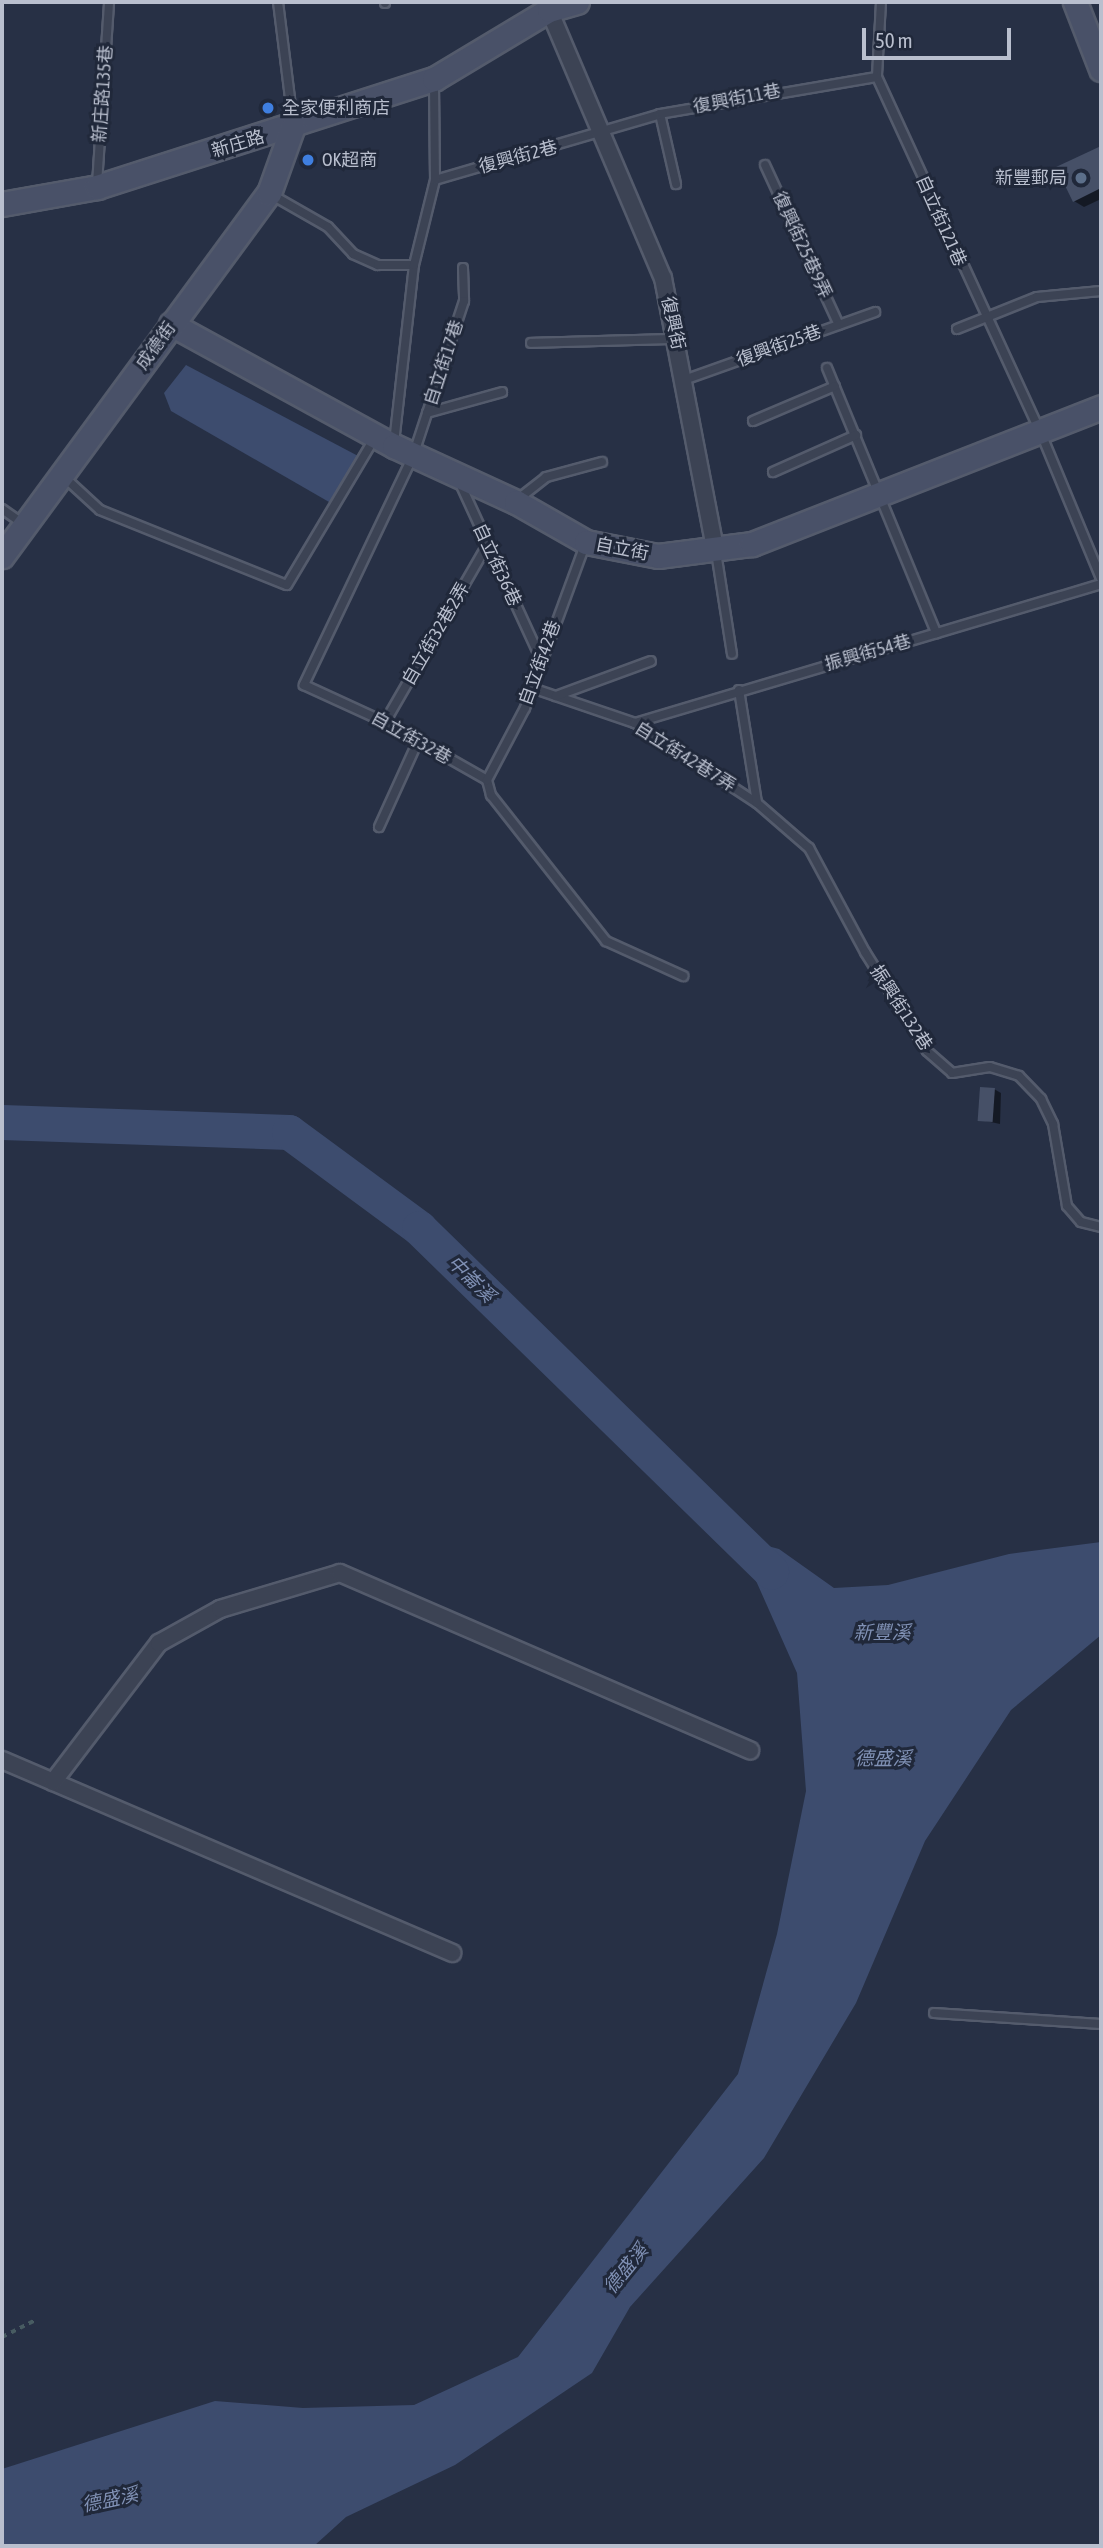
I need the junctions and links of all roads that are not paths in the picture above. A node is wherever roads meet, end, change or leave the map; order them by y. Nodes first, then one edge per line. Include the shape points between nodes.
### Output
1 (110, 2) edge
2 (278, 2) edge
3 (577, 2) edge
4 (881, 2) edge
5 (1075, 2) edge
6 (547, 6) edge
7 (1101, 69) edge
8 (877, 77) junction
9 (433, 79) junction
10 (660, 114) junction
11 (293, 126) junction
12 (601, 135) junction
13 (765, 165) dead end
14 (435, 180) junction
15 (676, 184) dead end
16 (97, 187) junction
17 (269, 193) junction
18 (2, 204) edge
19 (414, 265) junction
20 (463, 268) dead end
21 (1101, 290) edge
22 (875, 313) dead end
23 (985, 316) junction
24 (171, 324) junction
25 (839, 325) junction
26 (957, 329) dead end
27 (676, 339) junction
28 (531, 343) dead end
29 (827, 368) dead end
30 (684, 380) junction
31 (835, 386) junction
32 (502, 392) dead end
33 (1101, 407) edge
34 (427, 413) junction
35 (753, 421) dead end
36 (1040, 431) junction
37 (856, 435) junction
38 (394, 446) junction
39 (602, 462) dead end
40 (454, 472) junction
41 (773, 472) dead end
42 (62, 474) junction
43 (882, 494) junction
44 (516, 502) junction
45 (2, 509) edge
46 (25, 525) junction
47 (586, 542) junction
48 (487, 545) junction
49 (716, 552) junction
50 (2, 556) edge
51 (1101, 578) edge
52 (1101, 584) edge
53 (936, 633) junction
54 (733, 654) dead end
55 (540, 657) junction
56 (651, 661) dead end
57 (532, 688) junction
58 (739, 690) junction
59 (556, 696) junction
60 (386, 722) junction
61 (635, 723) junction
62 (418, 741) junction
63 (487, 780) junction
64 (757, 803) junction
65 (379, 827) dead end
66 (683, 976) dead end
67 (1101, 1227) edge
68 (750, 1750) dead end
69 (2, 1760) edge
70 (53, 1782) junction
71 (452, 1952) dead end
72 (934, 2013) dead end
73 (1101, 2024) edge

1 - 16 lane, 新庄路135巷
2 - 11 lane
3 - 6 street, 新庄路
4 - 8 lane, 自立街121巷
5 - 7 street
6 - 9 street, 新庄路
6 - 12 street, 復興街
8 - 10 lane, 復興街11巷
8 - 23 lane, 自立街121巷
9 - 11 street, 新庄路
9 - 14 lane
10 - 12 lane, 復興街11巷
10 - 15 lane
11 - 16 street, 新庄路
11 - 17 street, 成德街
12 - 14 lane, 復興街2巷
12 - 27 street, 復興街 via 663,278
13 - 25 lane, 復興街25巷9弄
14 - 19 lane
16 - 18 street, 新庄路
17 - 19 lane via 328,227 353,254 378,265
17 - 24 street, 成德街
19 - 38 lane
20 - 34 lane, 自立街17巷 via 464,301
21 - 23 lane via 1037,297
22 - 25 lane, 復興街25巷
23 - 26 lane
23 - 36 lane, 自立街121巷
24 - 38 street, 自立街
24 - 42 street, 成德街
25 - 30 lane, 復興街25巷
27 - 28 lane
27 - 30 street, 復興街
29 - 31 lane
30 - 49 street, 復興街
31 - 35 lane
31 - 37 lane
32 - 34 lane
33 - 36 street, 自立街
34 - 38 lane, 自立街17巷
36 - 43 street, 自立街
36 - 51 lane, 自立街121巷
37 - 41 lane
37 - 43 lane
38 - 40 street, 自立街
38 - 42 lane via 287,584 100,510
38 - 60 lane, 自立街32巷 via 304,685
39 - 44 lane via 545,477
40 - 44 street, 自立街
40 - 48 lane, 自立街36巷
42 - 46 street, 成德街
43 - 49 street, 自立街 via 752,544
43 - 53 lane
44 - 47 street, 自立街
45 - 46 lane
46 - 50 street, 成德街
47 - 49 street, 自立街 via 658,556
47 - 55 lane, 自立街42巷
48 - 55 lane, 自立街36巷
48 - 60 lane, 自立街32巷2弄
49 - 54 lane, 復興街
52 - 53 lane, 振興街54巷
53 - 58 lane, 振興街54巷
55 - 57 lane, 自立街42巷
56 - 59 lane
57 - 59 lane, 自立街42巷7弄
57 - 63 lane, 自立街42巷
58 - 61 lane, 振興街54巷
58 - 64 lane
59 - 61 lane, 自立街42巷7弄
60 - 62 lane, 自立街32巷
61 - 64 lane, 自立街42巷7弄
62 - 63 lane, 自立街32巷
62 - 65 lane
63 - 66 lane via 491,795 606,941
64 - 67 lane, 振興街132巷 via 809,848 865,952 939,1066 952,1073 990,1067 1006,1070 1019,1076 1041,1099 1053,1125 1067,1206 1081,1222
68 - 70 street via 340,1573 220,1609 159,1643
69 - 70 street
70 - 71 street
72 - 73 lane

